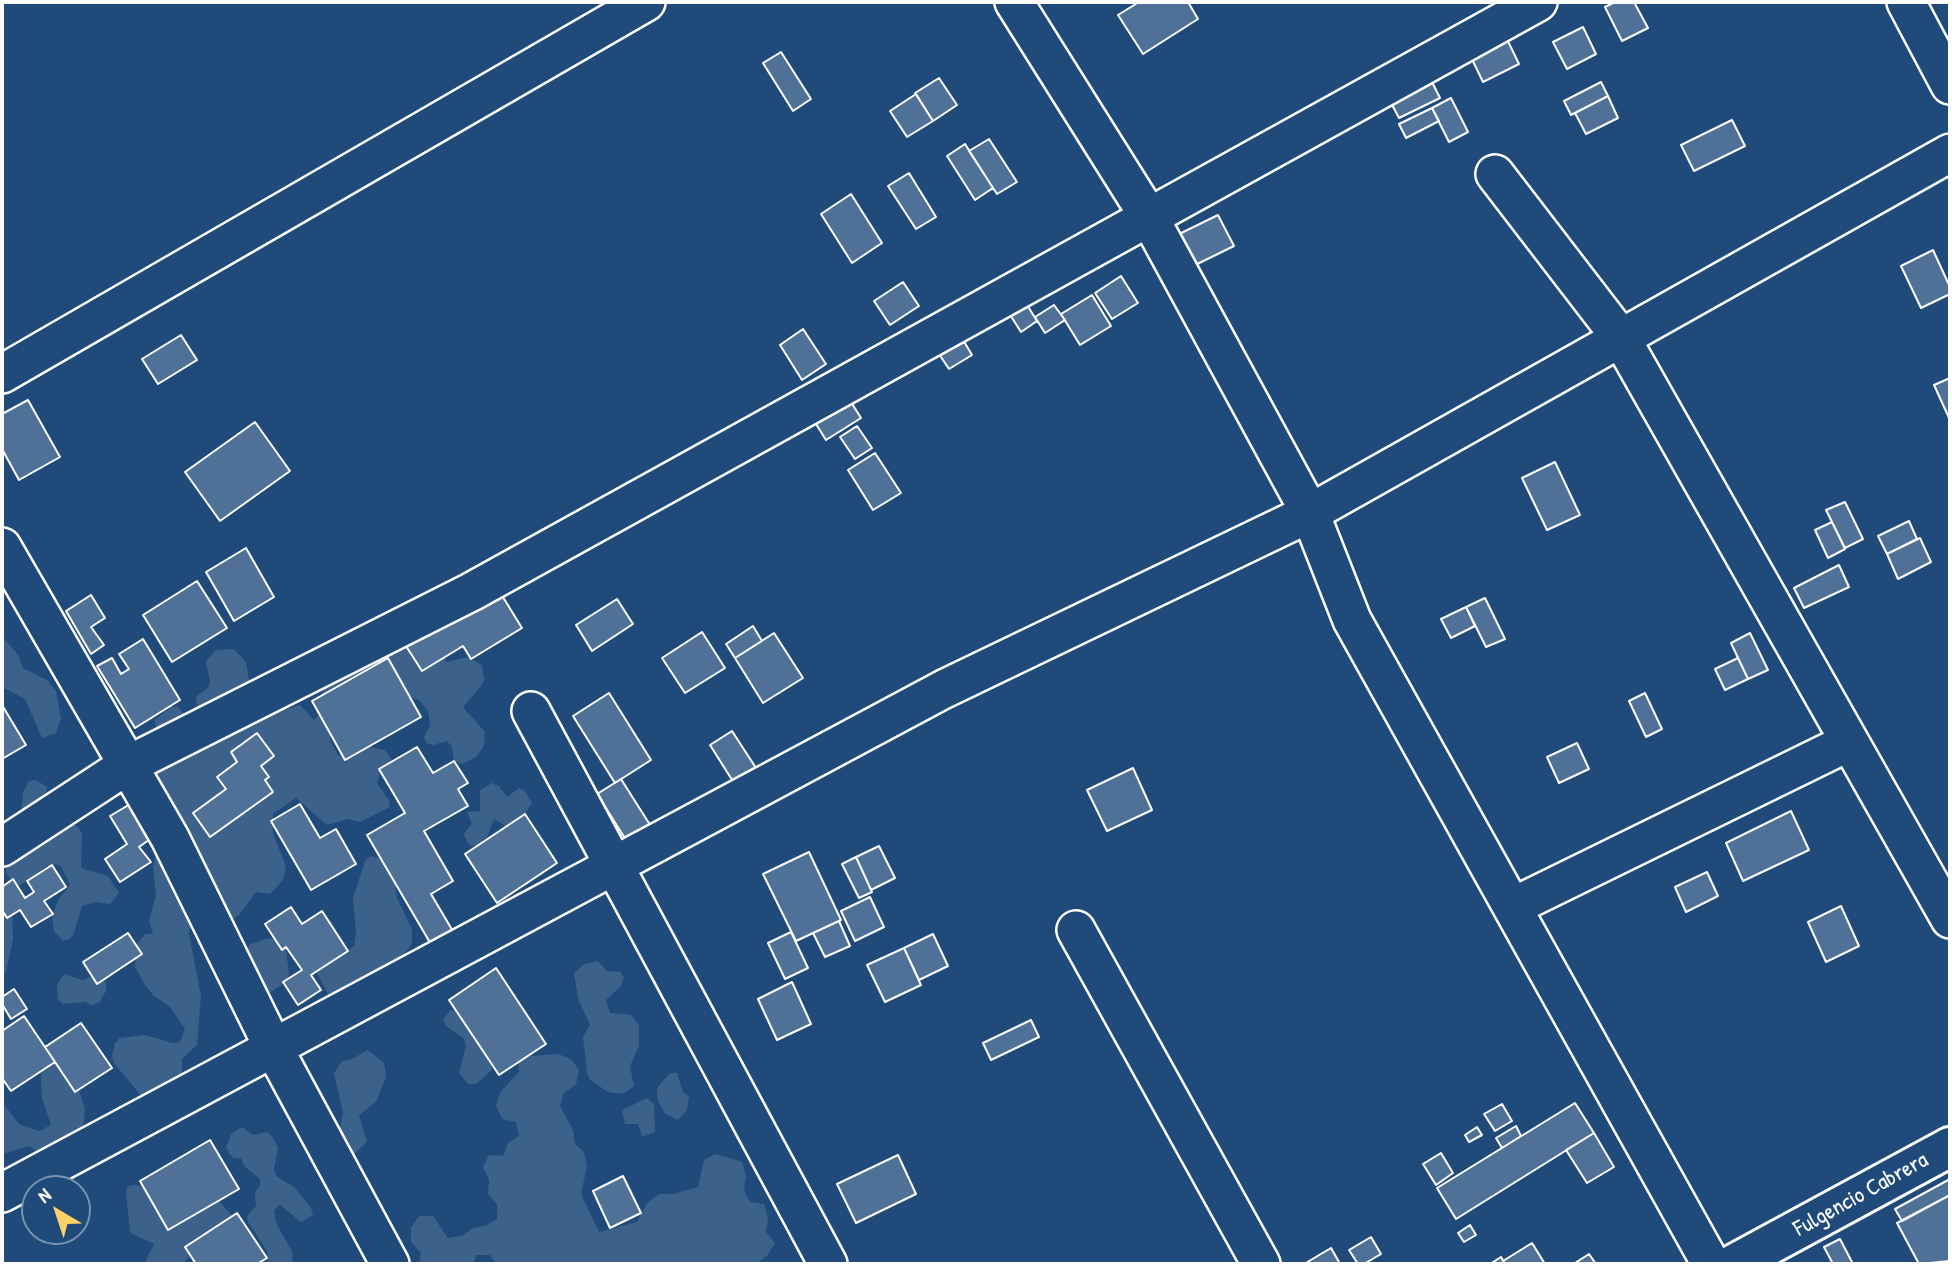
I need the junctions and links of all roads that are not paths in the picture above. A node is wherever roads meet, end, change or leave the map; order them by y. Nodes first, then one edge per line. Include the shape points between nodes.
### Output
1 (646, 2) edge
2 (1014, 2) edge
3 (1538, 2) edge
4 (1906, 2) edge
5 (1950, 85) edge
6 (1950, 153) edge
7 (1494, 174) dead end
8 (1149, 217) junction
9 (1621, 338) junction
10 (2, 374) edge
11 (1310, 513) junction
12 (2, 547) edge
13 (531, 711) dead end
14 (1849, 742) junction
15 (126, 766) junction
16 (2, 848) edge
17 (615, 866) junction
18 (1512, 907) junction
19 (1950, 919) edge
20 (1076, 930) dead end
21 (273, 1047) junction
22 (1950, 1147) edge
23 (2, 1193) edge
24 (390, 1264) edge
25 (828, 1264) edge
26 (1261, 1264) edge
27 (1711, 1264) edge
28 (1734, 1264) edge

1 - 10 street
2 - 8 street
3 - 8 street
4 - 5 street
6 - 9 street
7 - 9 street
8 - 11 street
8 - 15 street via 471,592
9 - 11 street
9 - 14 street
11 - 17 street via 944,689
11 - 18 street via 1352,620
12 - 15 street
13 - 17 street
14 - 18 street
14 - 19 street
15 - 16 street
15 - 21 street via 170,838
17 - 21 street
17 - 25 street
18 - 27 street
20 - 26 street
21 - 23 street
21 - 24 street
22 - 28 main road, Fulgencio Cabrera

